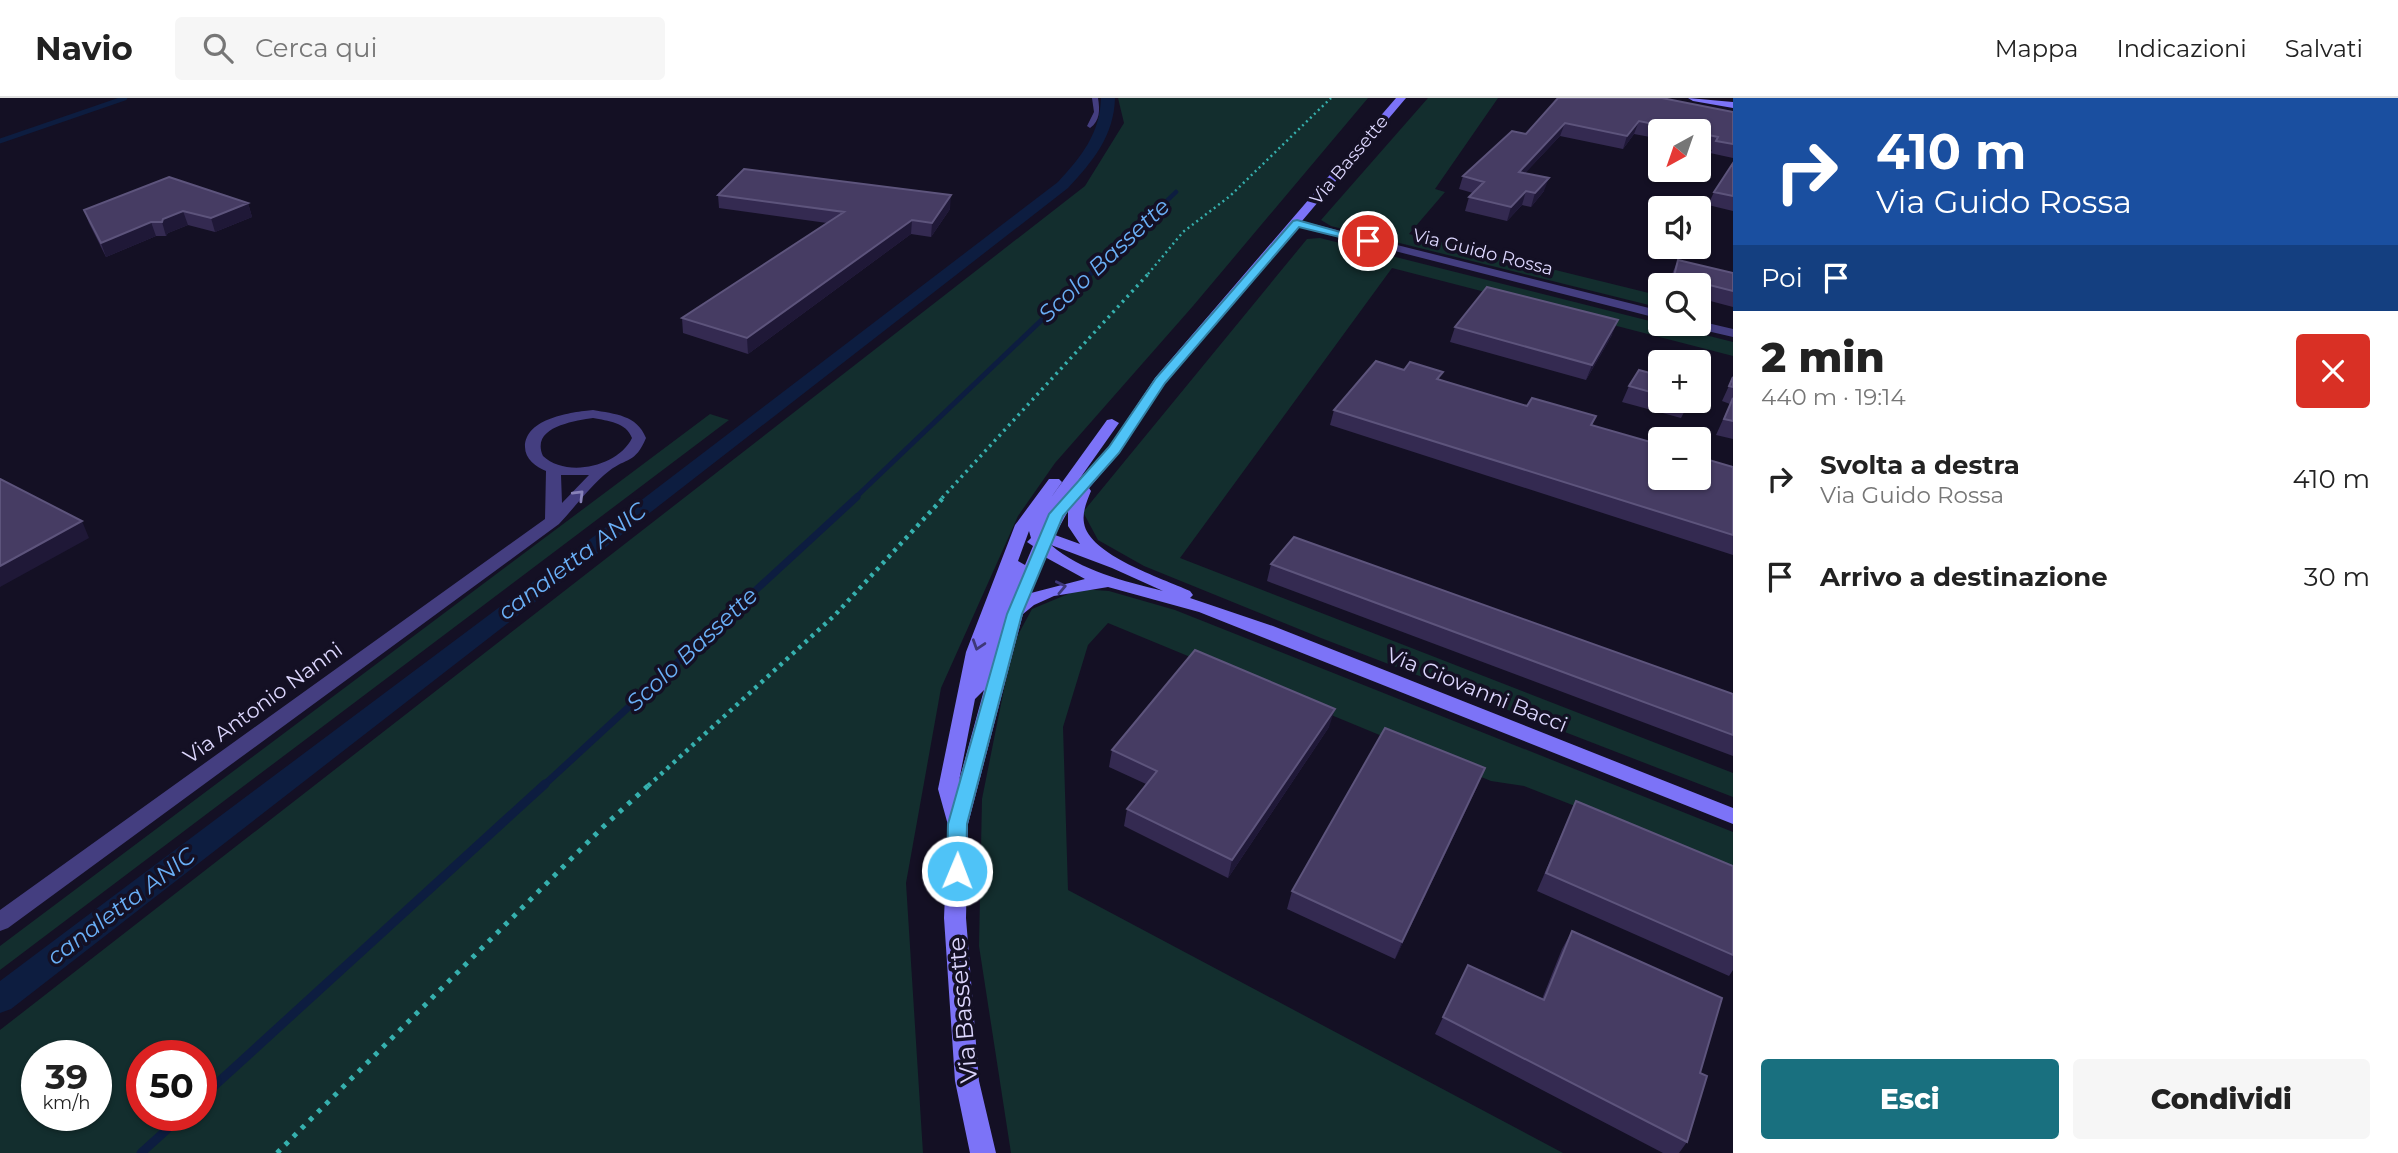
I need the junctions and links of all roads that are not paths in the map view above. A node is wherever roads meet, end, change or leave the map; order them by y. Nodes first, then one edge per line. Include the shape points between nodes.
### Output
1 (1095, 98) edge
2 (1401, 98) edge
3 (1693, 98) edge
4 (1733, 105) edge
5 (1090, 126) dead end
6 (1297, 223) junction
7 (1648, 312) edge
8 (1711, 328) edge
9 (1733, 333) edge
10 (1160, 381) junction
11 (1112, 423) junction
12 (553, 469) junction
13 (603, 469) junction
14 (1088, 482) junction
15 (553, 521) junction
16 (1044, 542) junction
17 (1118, 564) junction
18 (1110, 581) junction
19 (1017, 608) junction
20 (1205, 608) junction
21 (964, 699) junction
22 (1733, 816) edge
23 (958, 824) junction
24 (0, 922) edge
25 (984, 1153) edge

1 - 5 lane via 1097,112
2 - 6 main road, Via Bassette
3 - 4 main road
6 - 7 street, Via Guido Rossa
6 - 10 main road, Via Bassette
8 - 9 street
10 - 11 main road, Via Bassette
10 - 14 main road, Via Bassette
11 - 16 main road, Via Bassette via 1036,528
11 -> 21 main road, Via Bassette via 1077,452 1023,525 975,652
12 - 13 street, Via Antonio Nanni
12 - 13 street, Via Antonio Nanni via 533,455 534,437 558,421 593,414 625,421 639,437 631,455
12 - 15 street
15 -> 13 street, Via Antonio Nanni
14 - 16 main road, Via Bassette via 1057,514
14 - 17 main road, Via Giovanni Bacci via 1074,511 1075,527 1083,540
15 - 24 street, Via Antonio Nanni
16 - 17 main road, Via Giovanni Bacci
16 - 18 main road, Via Giovanni Bacci via 1071,565
16 - 19 main road, Via Bassette
16 - 21 main road, Via Bassette via 1024,548 983,681
17 - 20 main road, Via Giovanni Bacci
19 -> 18 main road, Via Giovanni Bacci via 1059,586
18 - 20 main road, Via Giovanni Bacci
19 - 23 main road, Via Bassette
20 - 22 main road, Via Giovanni Bacci
21 - 23 main road, Via Bassette via 948,789
23 - 25 main road, Via Bassette via 955,918 967,1081

